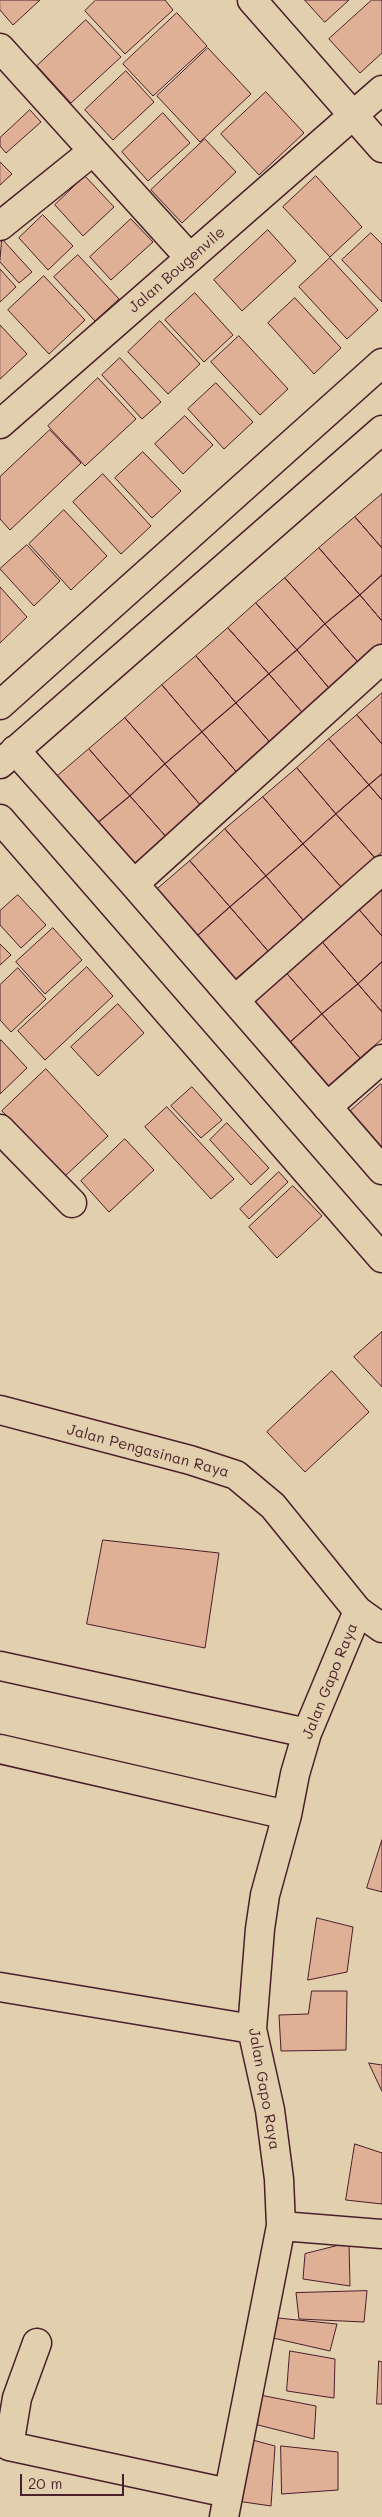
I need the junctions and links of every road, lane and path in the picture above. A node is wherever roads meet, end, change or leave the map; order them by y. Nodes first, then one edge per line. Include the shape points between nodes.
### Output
1 (252, 0) edge
2 (0, 48) edge
3 (382, 90) edge
4 (353, 116) junction
5 (382, 148) edge
6 (93, 151) junction
7 (0, 226) edge
8 (190, 258) junction
9 (382, 363) edge
10 (0, 424) edge
11 (382, 430) edge
12 (382, 659) edge
13 (0, 704) edge
14 (8, 757) edge
15 (0, 819) edge
16 (382, 870) edge
17 (134, 884) junction
18 (235, 1000) junction
19 (382, 1059) edge
20 (327, 1107) junction
21 (0, 1130) edge
22 (382, 1170) edge
23 (72, 1203) dead end
24 (381, 1256) edge
25 (0, 1410) edge
26 (358, 1611) junction
27 (382, 1628) edge
28 (0, 1666) edge
29 (307, 1733) junction
30 (0, 1749) edge
31 (287, 1815) junction
32 (0, 1987) edge
33 (252, 2029) junction
34 (281, 2226) junction
35 (382, 2234) edge
36 (37, 2343) dead end
37 (5, 2444) edge
38 (226, 2505) edge

1 - 4 street
2 - 6 street
3 - 4 street, Jalan Bougenvile
4 - 5 street
4 - 8 street, Jalan Bougenvile
6 - 7 street
6 - 8 street
8 - 10 street, Jalan Bougenvile
9 - 13 street
11 - 14 street
12 - 17 street
14 - 17 street
15 - 24 street
16 - 18 street
17 - 18 street
18 - 20 street
19 - 20 street
20 - 22 street
21 - 23 street
25 - 26 street, Jalan Pengasinan Raya via 236,1475 273,1506
26 - 27 street, Jalan Pengasinan Raya
26 - 29 street, Jalan Gapo Raya
28 - 29 street
29 - 31 street, Jalan Gapo Raya
30 - 31 street
31 - 33 street, Jalan Gapo Raya via 265,1895
32 - 33 street
33 - 34 street, Jalan Gapo Raya via 271,2120
34 - 35 street
34 - 38 street, Jalan Gapo Raya
36 - 37 street
37 - 38 street

